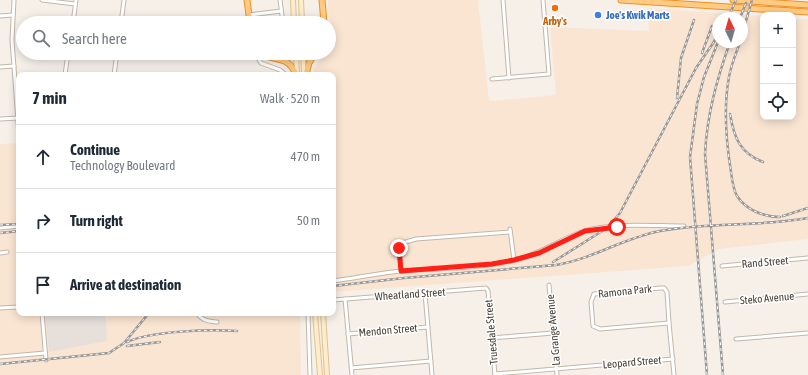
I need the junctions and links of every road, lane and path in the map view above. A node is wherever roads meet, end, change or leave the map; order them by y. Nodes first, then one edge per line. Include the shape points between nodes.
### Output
1 (14, 0) edge
2 (42, 0) edge
3 (76, 0) edge
4 (124, 0) edge
5 (247, 0) edge
6 (280, 0) edge
7 (293, 0) edge
8 (301, 0) edge
9 (322, 0) edge
10 (503, 0) edge
11 (543, 0) edge
12 (621, 0) edge
13 (733, 0) edge
14 (807, 0) edge
15 (75, 4) junction
16 (808, 5) edge
17 (282, 11) junction
18 (808, 12) edge
19 (249, 14) joint
20 (13, 15) junction
21 (0, 16) edge
22 (74, 16) edge
23 (122, 16) edge
24 (282, 16) edge
25 (294, 16) edge
26 (302, 16) edge
27 (323, 16) edge
28 (67, 60) edge
29 (116, 60) edge
30 (259, 60) edge
31 (280, 60) edge
32 (296, 60) edge
33 (304, 60) edge
34 (311, 60) edge
35 (14, 66) junction
36 (0, 67) edge
37 (65, 72) edge
38 (114, 72) edge
39 (282, 72) edge
40 (294, 72) edge
41 (296, 72) edge
42 (305, 72) edge
43 (306, 72) edge
44 (510, 78) junction
45 (492, 79) dead end
46 (16, 92) edge
47 (16, 118) edge
48 (0, 119) edge
49 (16, 226) edge
50 (684, 226) dead end
51 (0, 228) edge
52 (399, 244) dead end
53 (399, 248) dead end
54 (7, 252) dead end
55 (0, 253) edge
56 (808, 258) edge
57 (514, 260) junction
58 (722, 266) dead end
59 (401, 271) junction
60 (336, 280) edge
61 (549, 285) dead end
62 (487, 289) joint
63 (426, 293) junction
64 (808, 294) edge
65 (345, 299) junction
66 (336, 300) edge
67 (725, 302) dead end
68 (16, 307) edge
69 (0, 308) edge
70 (42, 316) edge
71 (199, 316) edge
72 (308, 316) edge
73 (316, 316) edge
74 (323, 316) edge
75 (218, 322) dead end
76 (669, 323) junction
77 (428, 327) junction
78 (553, 333) junction
79 (808, 333) edge
80 (348, 334) junction
81 (491, 338) junction
82 (736, 339) dead end
83 (45, 353) junction
84 (0, 357) edge
85 (673, 359) junction
86 (46, 360) dead end
87 (431, 361) junction
88 (351, 368) junction
89 (556, 368) junction
90 (495, 374) edge
91 (310, 375) edge
92 (319, 375) edge
93 (327, 375) edge
94 (352, 375) edge
95 (432, 375) edge
96 (557, 375) edge
97 (674, 375) edge

1 - 20 street
2 - 15 street
3 - 15 street
4 - 23 street
5 - 19 highway
6 - 17 street
7 - 25 main road
8 - 26 main road
9 - 27 highway
10 - 44 street
11 - 44 street via 549,74
12 - 18 highway
13 - 16 highway
14 - 16 street
15 - 22 street
17 - 19 street
17 - 24 street
20 - 21 street
20 - 35 street
28 - 37 street
29 - 38 street
30 - 39 street
31 - 40 highway via 288,62
32 - 41 main road
33 - 42 main road
34 - 43 highway
35 - 36 street
35 - 46 street
44 - 45 street
47 - 48 street
49 - 51 street
50 - 57 street via 635,225 585,231 539,253
52 - 57 street via 510,230
53 - 59 street
54 - 55 street
56 - 58 street, Rand Street
57 - 59 street
59 - 60 street
61 - 78 street, La Grange Avenue
62 - 63 street, Wheatland Street
62 - 81 street, Truesdale Street
63 - 65 street, Wheatland Street
63 - 77 street
64 - 67 street, Steko Avenue
65 - 66 street, Wheatland Street
65 - 80 street
68 - 69 street
70 - 83 street
71 - 75 street via 206,321
72 - 91 street
73 - 92 main road
74 - 93 main road
76 - 76 street, Ramona Park via 666,292 662,288 599,293 591,298 592,322 596,328
76 - 85 street
77 - 80 street, Mendon Street
77 - 87 street
78 - 81 street
78 - 89 street, La Grange Avenue
79 - 82 street
80 - 88 street
81 - 90 street, Truesdale Street
83 - 84 street
83 - 86 street
85 - 89 street, Leopard Street
85 - 97 street
87 - 88 street
87 - 95 street
88 - 94 street
89 - 90 street, Leopard Street
89 - 96 street, La Grange Avenue

